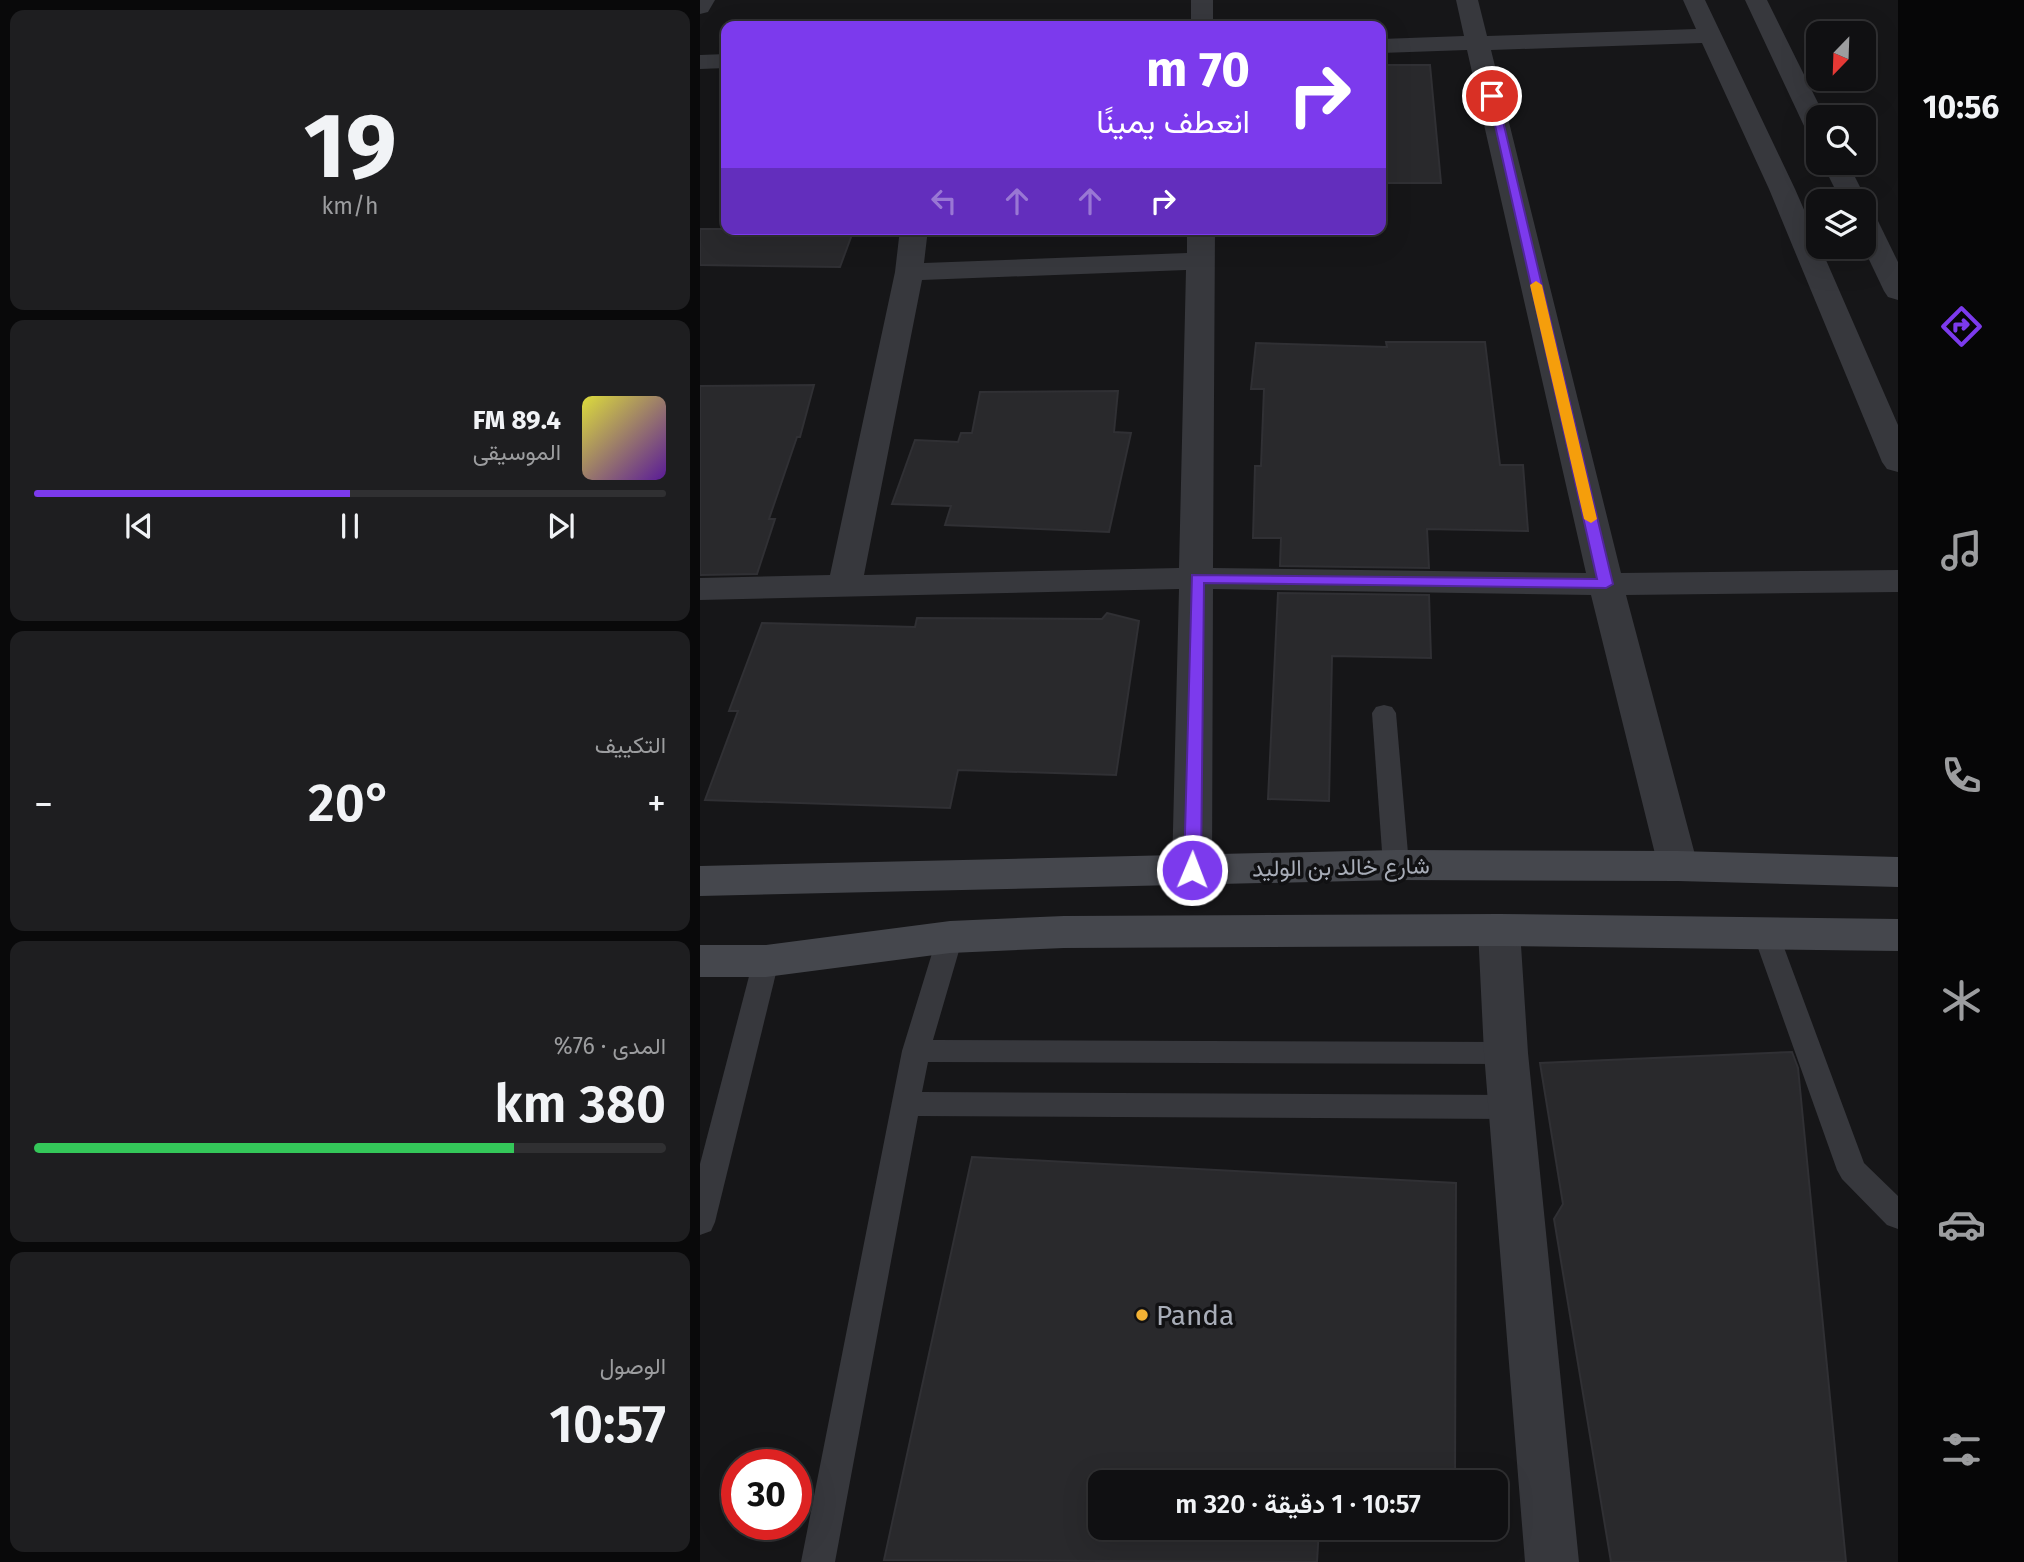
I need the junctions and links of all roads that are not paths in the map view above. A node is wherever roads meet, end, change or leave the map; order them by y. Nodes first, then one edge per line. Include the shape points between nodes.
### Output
1 (704, 0) edge
2 (1202, 0) edge
3 (1467, 0) edge
4 (1694, 0) edge
5 (1756, 0) edge
6 (700, 7) edge
7 (1202, 21) edge
8 (1712, 36) junction
9 (1479, 42) junction
10 (1386, 46) edge
11 (721, 61) edge
12 (700, 62) edge
13 (1807, 105) edge
14 (913, 235) edge
15 (1201, 245) edge
16 (1876, 246) edge
17 (909, 272) junction
18 (1898, 291) edge
19 (1898, 462) edge
20 (1197, 578) junction
21 (1898, 581) edge
22 (1606, 584) junction
23 (845, 586) junction
24 (700, 589) edge
25 (1384, 713) dead end
26 (1396, 865) junction
27 (1678, 866) junction
28 (1192, 870) junction
29 (1898, 872) edge
30 (700, 881) edge
31 (1499, 930) junction
32 (1766, 934) junction
33 (1898, 935) edge
34 (950, 937) junction
35 (700, 961) edge
36 (766, 961) junction
37 (916, 1051) junction
38 (1506, 1053) junction
39 (905, 1104) junction
40 (1511, 1107) junction
41 (1898, 1216) edge
42 (700, 1222) edge
43 (818, 1562) edge
44 (1552, 1562) edge

1 - 6 street
2 - 7 street
3 - 9 street
4 - 8 street
5 - 13 street
8 - 9 street
8 - 19 street
9 - 10 street
9 - 22 street
11 - 12 street
14 - 17 street
15 - 17 street
15 - 20 street
16 - 18 street
17 - 23 street
20 - 22 street
20 - 23 street
20 - 28 street
21 - 22 street
22 - 27 street
23 - 24 street
25 - 26 lane
26 - 27 main road, شارع خالد بن الوليد
26 - 28 main road, شارع خالد بن الوليد
27 - 29 main road, شارع خالد بن الوليد
28 - 30 main road, شارع خالد بن الوليد
31 - 32 main road
31 - 34 main road
31 - 38 street
32 - 33 main road
32 - 41 lane via 1852,1170
34 - 36 main road
34 - 37 lane
35 - 36 main road
36 - 42 lane
37 - 38 lane
37 - 39 lane
38 - 40 street
39 - 40 lane
39 - 43 lane
40 - 44 street

